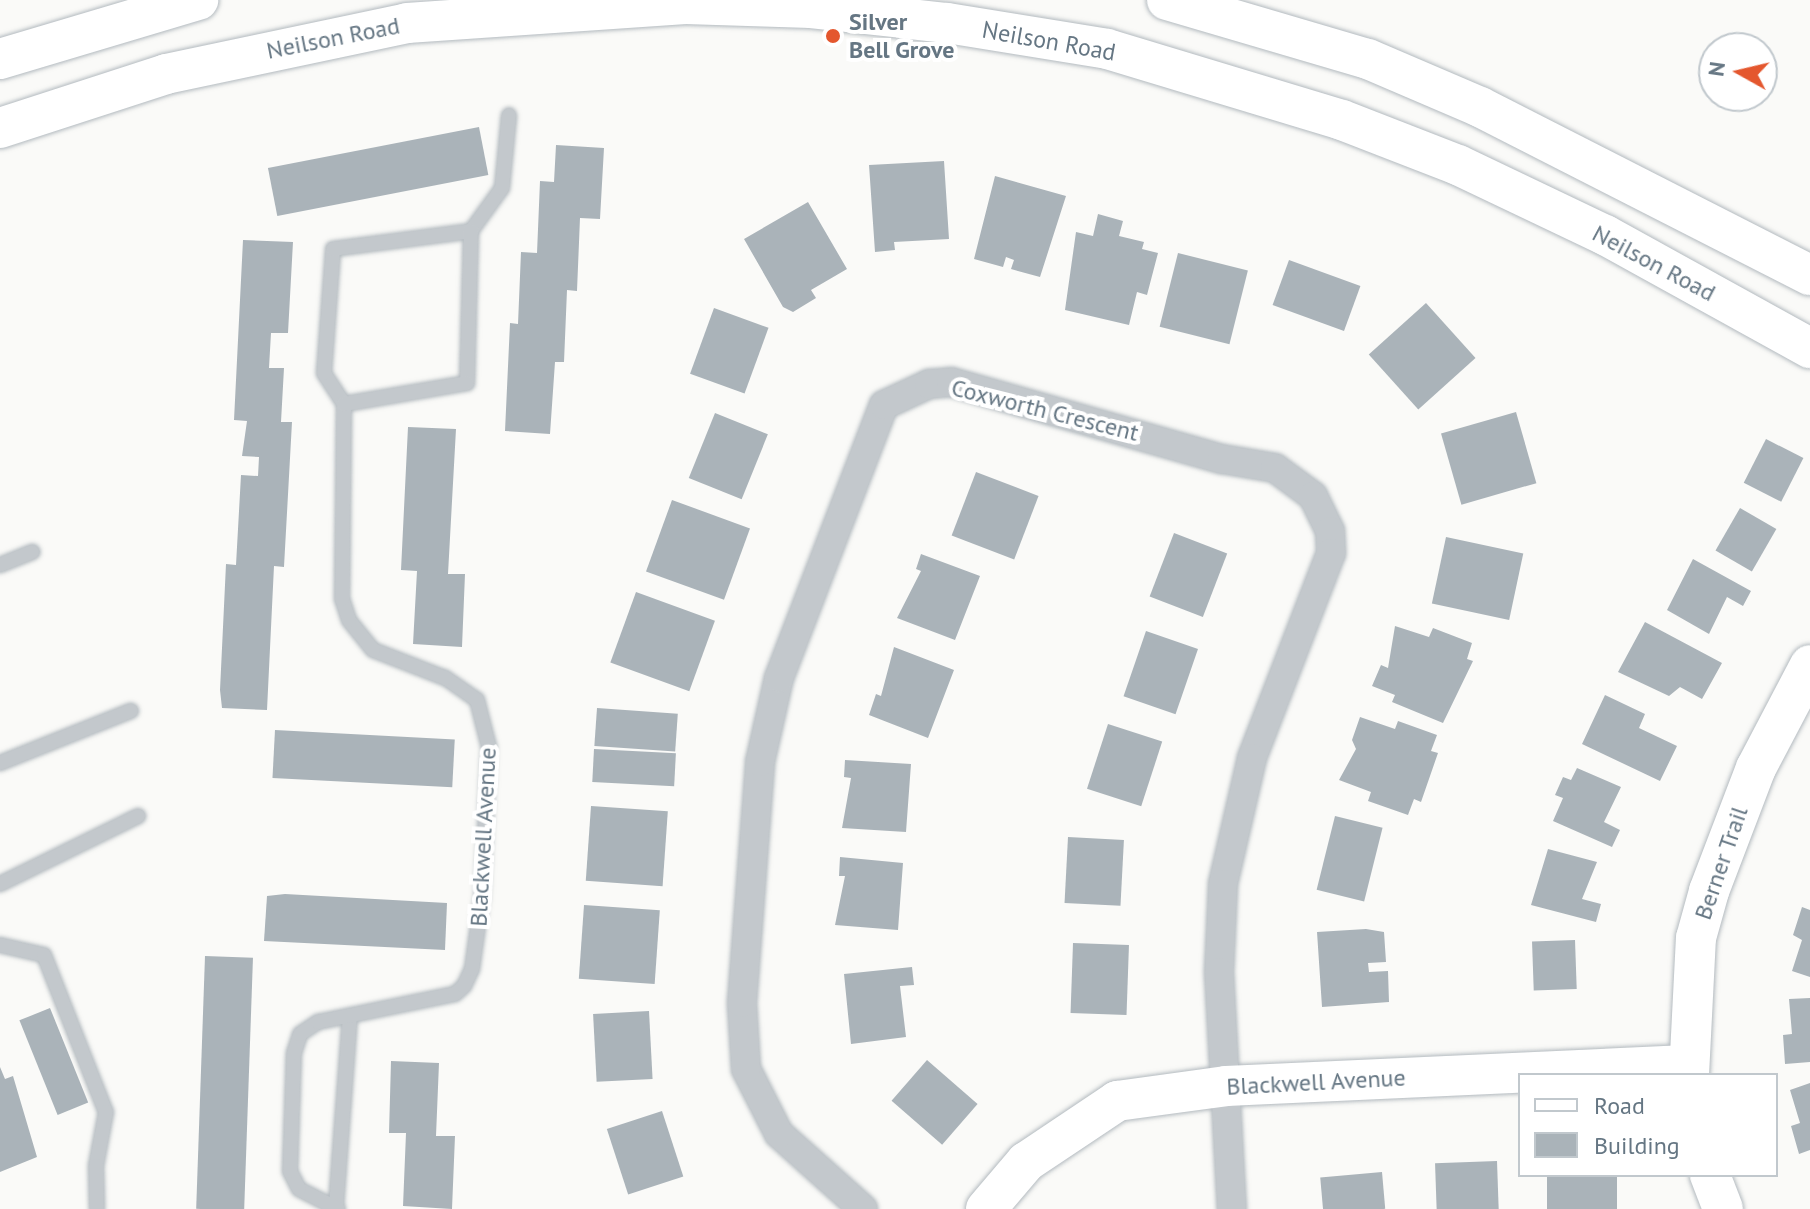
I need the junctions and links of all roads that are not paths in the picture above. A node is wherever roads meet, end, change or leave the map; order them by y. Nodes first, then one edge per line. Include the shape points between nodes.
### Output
1 (198, 0) edge
2 (1167, 0) edge
3 (685, 2) edge
4 (0, 59) edge
5 (509, 115) dead end
6 (0, 128) edge
7 (471, 231) junction
8 (1810, 275) edge
9 (1810, 348) edge
10 (344, 404) junction
11 (33, 552) dead end
12 (0, 565) edge
13 (1810, 665) edge
14 (131, 711) dead end
15 (0, 763) edge
16 (138, 816) dead end
17 (0, 884) edge
18 (0, 945) edge
19 (350, 1016) junction
20 (1688, 1070) edge
21 (1601, 1073) edge
22 (1518, 1076) edge
23 (1226, 1086) junction
24 (1711, 1177) edge
25 (337, 1207) edge
26 (97, 1209) edge
27 (863, 1209) edge
28 (986, 1209) edge
29 (1232, 1209) edge
30 (1723, 1209) edge

1 - 4 main road
2 - 8 main road via 1368,59 1466,101
3 - 6 main road, Neilson Road via 438,20 306,41 166,74
3 - 9 main road, Neilson Road via 811,8 947,23 1107,49 1218,79 1458,165 1605,235
5 - 7 lane via 502,188
7 - 10 lane via 467,383
7 - 10 lane via 333,249 324,373
10 - 19 lane, Blackwell Avenue via 342,599 349,620 373,650 445,678 477,700 489,747 482,897 472,969 464,986
11 - 12 lane
13 - 20 main road, Berner Trail via 1720,855 1696,938
14 - 15 lane
16 - 17 lane
18 - 26 lane via 44,955 106,1112 96,1166
19 - 25 lane, Blackwell Avenue
19 - 25 lane, Blackwell Avenue via 318,1022 300,1034 288,1110 294,1180 299,1189
20 - 21 main road, Blackwell Avenue
22 - 23 main road, Blackwell Avenue
23 - 27 street, Coxworth Crescent via 1219,928 1229,847 1252,758 1331,553 1330,531 1313,496 1275,468 1222,459 951,382 929,384 884,405 848,491 768,716 753,841 740,1039 746,1069 779,1134
23 - 28 main road, Blackwell Avenue via 1117,1101 1026,1162
23 - 29 street, Coxworth Crescent
24 - 30 main road

